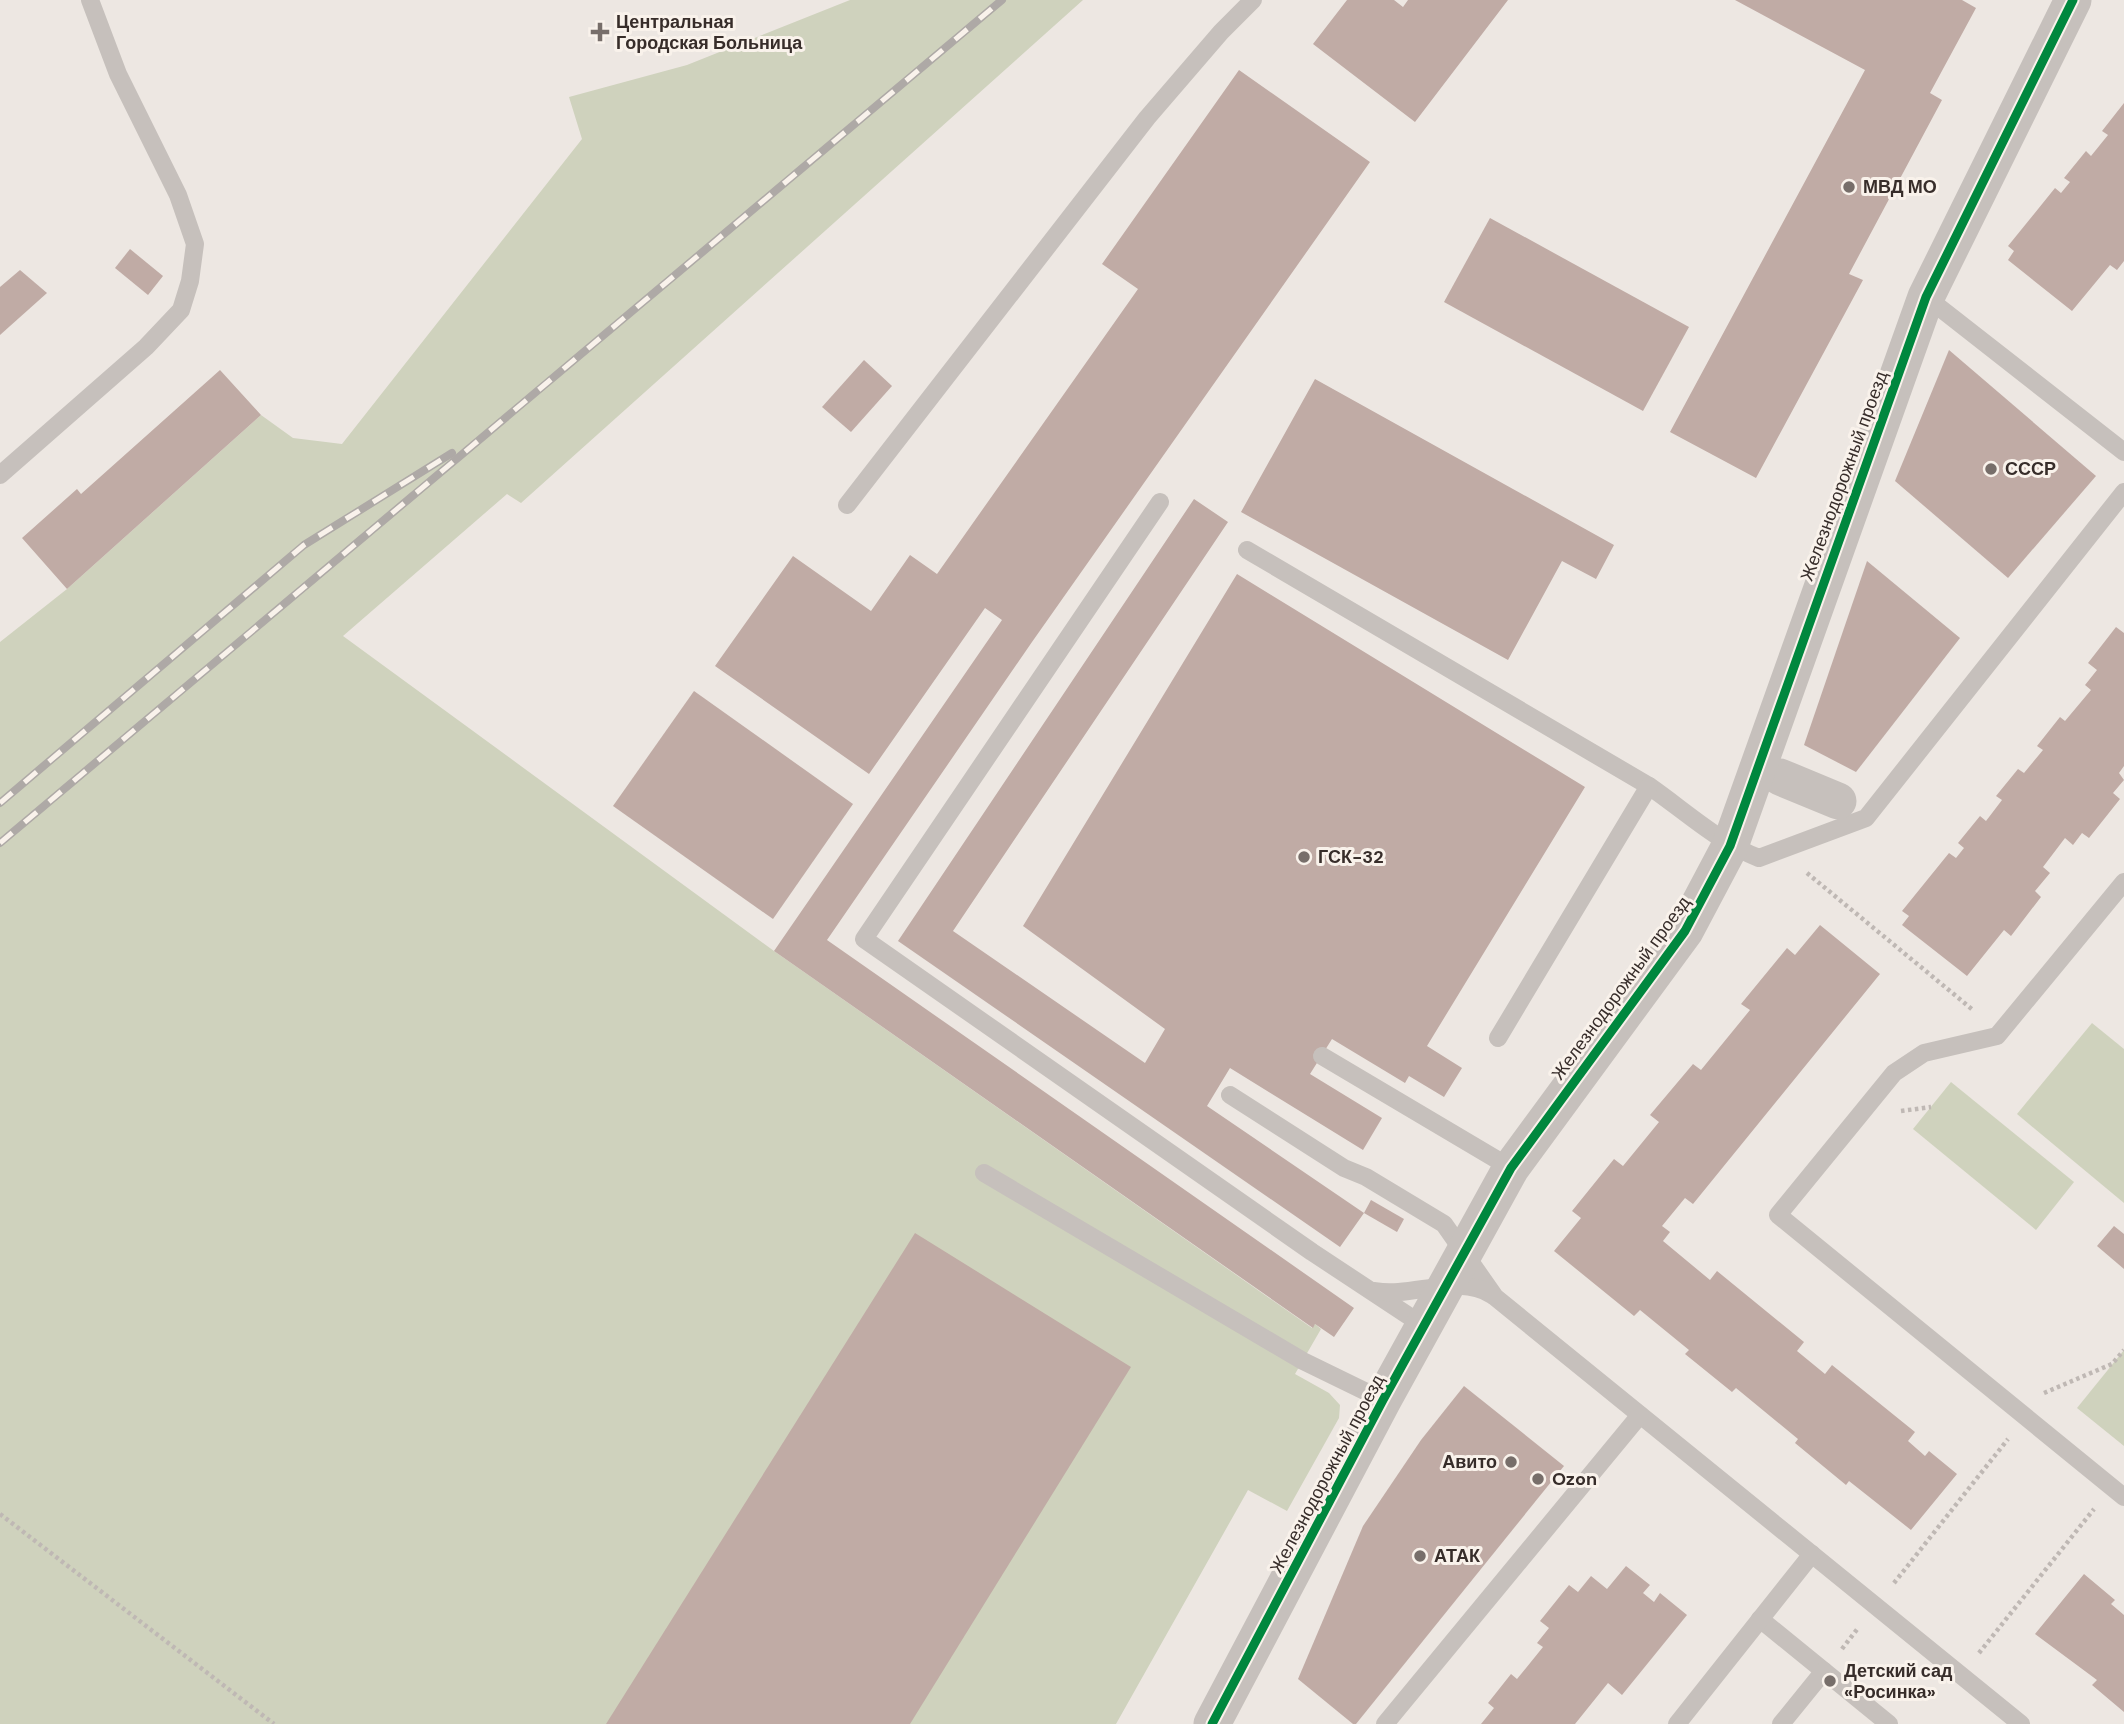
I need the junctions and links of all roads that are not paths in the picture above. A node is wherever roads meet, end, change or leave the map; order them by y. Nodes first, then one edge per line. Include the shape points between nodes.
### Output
1 (90, 0) edge
2 (1253, 0) edge
3 (2073, 0) edge
4 (1926, 297) junction
5 (2124, 452) edge
6 (0, 475) edge
7 (2124, 492) edge
8 (1160, 502) dead end
9 (847, 505) dead end
10 (1247, 550) dead end
11 (1780, 777) dead end
12 (1649, 786) junction
13 (1838, 802) dead end
14 (1730, 846) junction
15 (2124, 883) edge
16 (1498, 1038) dead end
17 (1322, 1056) dead end
18 (1230, 1095) dead end
19 (1511, 1168) junction
20 (984, 1172) dead end
21 (1464, 1251) junction
22 (1362, 1285) junction
23 (1444, 1288) junction
24 (1494, 1297) junction
25 (1424, 1325) junction
26 (1383, 1400) junction
27 (1640, 1415) junction
28 (2118, 1492) edge
29 (1812, 1554) junction
30 (1760, 1619) junction
31 (1824, 1671) junction
32 (1212, 1724) edge
33 (1385, 1724) edge
34 (1677, 1724) edge
35 (1781, 1724) edge
36 (1889, 1724) edge
37 (2021, 1724) edge

1 - 6 lane via 118,74 178,195 195,244 190,281 181,310 146,347
2 - 9 lane via 1147,118
3 - 4 street, Железнодорожный проезд
4 - 5 lane
4 - 14 street, Железнодорожный проезд
7 - 14 lane via 1866,818 1759,858
8 - 22 lane via 864,939
10 - 12 lane
11 - 13 street
12 - 14 lane
12 - 16 lane
14 - 19 street, Железнодорожный проезд via 1685,931
15 - 28 lane via 1997,1036 1924,1053 1894,1073 1778,1215
17 - 19 lane
18 - 21 lane via 1344,1168 1444,1224
19 - 21 street, Железнодорожный проезд
20 - 26 lane via 1303,1361
21 - 23 street, Железнодорожный проезд
21 - 24 lane
22 - 23 lane via 1386,1293
22 - 25 lane
23 - 24 lane via 1474,1287
23 - 25 street, Железнодорожный проезд
24 - 27 lane
25 - 26 street, Железнодорожный проезд
26 - 32 street, Железнодорожный проезд
27 - 29 lane
27 - 33 lane
29 - 30 lane
29 - 37 lane
30 - 31 lane
30 - 34 lane
31 - 35 lane
31 - 36 lane

